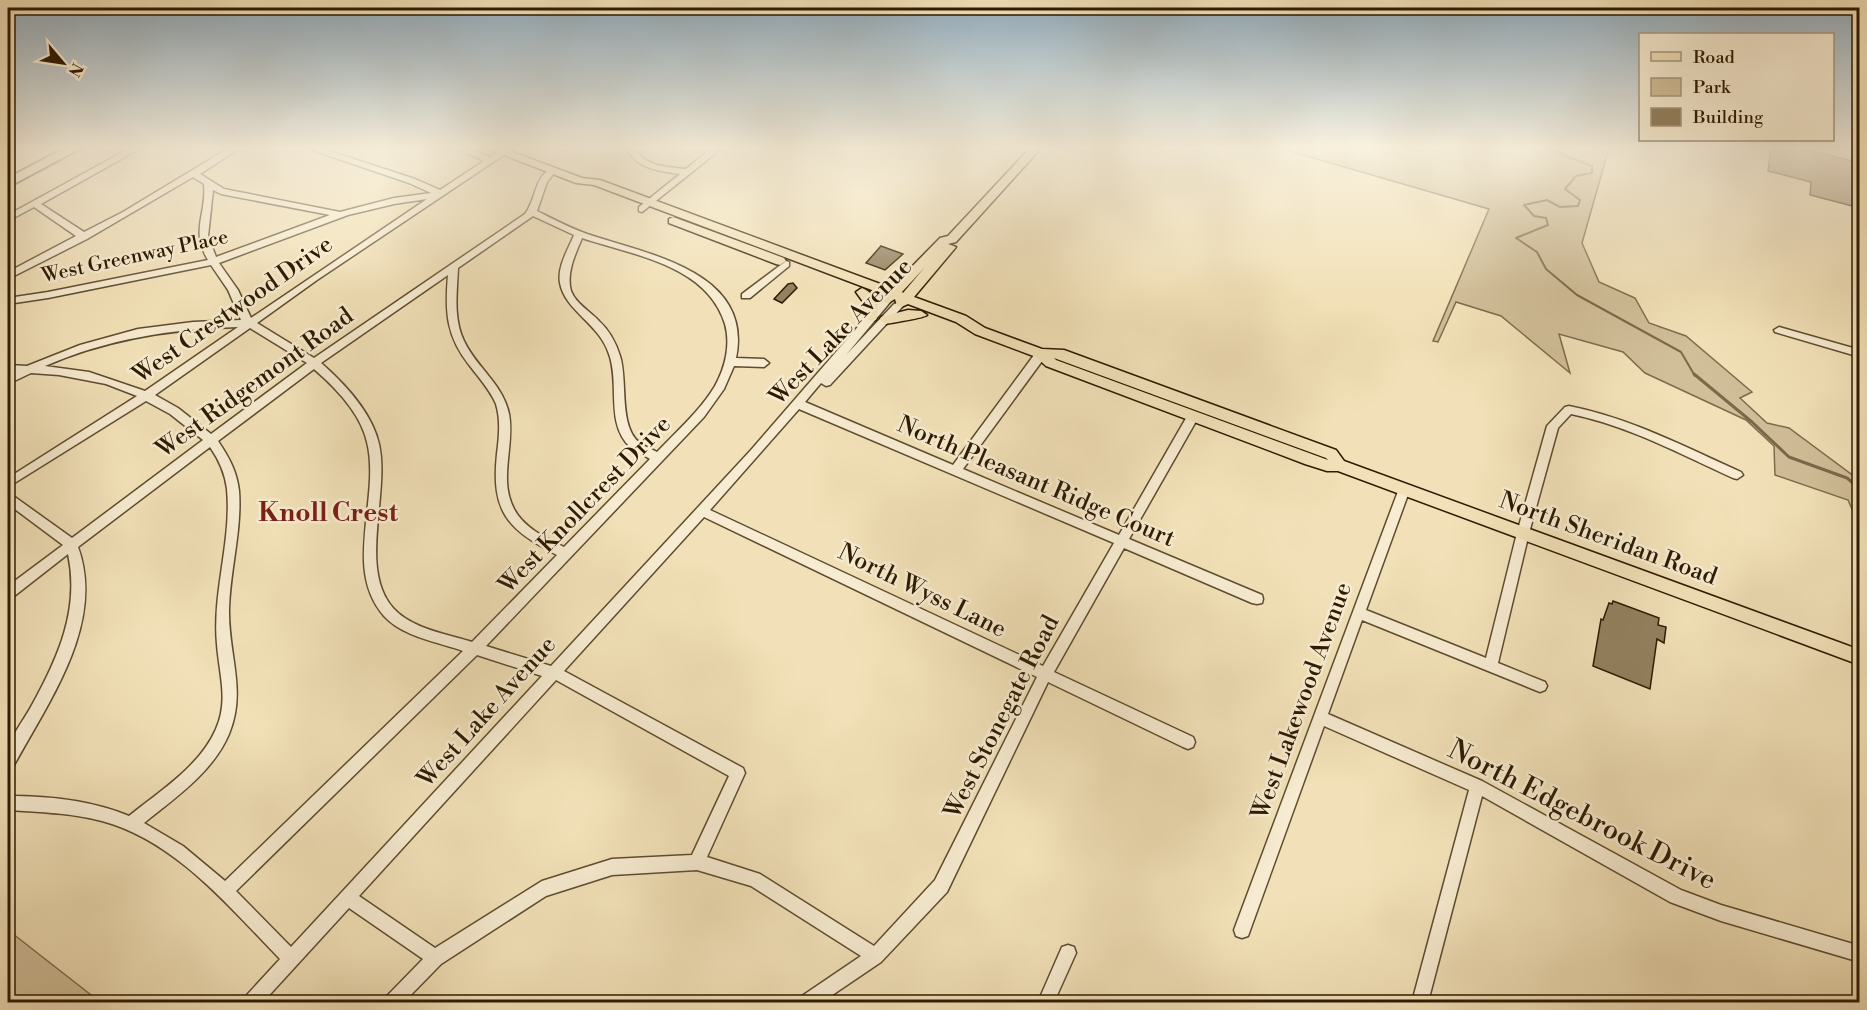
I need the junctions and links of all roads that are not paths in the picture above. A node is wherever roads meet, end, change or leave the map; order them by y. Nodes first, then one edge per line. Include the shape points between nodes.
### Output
1 (51, 195) edge
2 (157, 195) edge
3 (209, 195) edge
4 (242, 195) edge
5 (434, 195) edge
6 (440, 195) edge
7 (538, 195) edge
8 (625, 195) edge
9 (658, 195) edge
10 (992, 195) edge
11 (35, 204) junction
12 (646, 205) junction
13 (531, 212) junction
14 (340, 214) junction
15 (8, 218) edge
16 (666, 218) junction
17 (714, 225) junction
18 (579, 234) junction
19 (84, 237) junction
20 (952, 239) junction
21 (747, 249) junction
22 (213, 262) junction
23 (786, 264) junction
24 (453, 267) junction
25 (822, 267) junction
26 (8, 276) edge
27 (905, 280) junction
28 (920, 282) junction
29 (866, 289) junction
30 (746, 297) dead end
31 (896, 300) junction
32 (8, 301) edge
33 (926, 311) junction
34 (872, 317) junction
35 (886, 320) junction
36 (248, 324) junction
37 (1779, 330) dead end
38 (1041, 354) junction
39 (1860, 354) edge
40 (315, 362) junction
41 (731, 362) junction
42 (764, 363) dead end
43 (8, 369) edge
44 (30, 369) junction
45 (8, 380) edge
46 (145, 397) junction
47 (800, 405) junction
48 (1197, 411) junction
49 (212, 440) junction
50 (659, 458) junction
51 (1339, 465) junction
52 (955, 471) junction
53 (1737, 475) dead end
54 (8, 483) edge
55 (1404, 489) junction
56 (8, 498) edge
57 (702, 511) junction
58 (1523, 533) junction
59 (1122, 542) junction
60 (72, 545) junction
61 (566, 554) junction
62 (8, 593) edge
63 (1257, 599) dead end
64 (1358, 613) junction
65 (476, 648) junction
66 (1860, 658) edge
67 (1491, 666) junction
68 (553, 672) junction
69 (1045, 675) junction
70 (1540, 686) dead end
71 (1320, 717) junction
72 (1188, 742) dead end
73 (8, 762) edge
74 (1477, 786) junction
75 (8, 803) edge
76 (131, 824) junction
77 (697, 862) junction
78 (224, 892) junction
79 (348, 898) junction
80 (1242, 930) dead end
81 (1068, 953) dead end
82 (1860, 954) edge
83 (875, 957) junction
84 (435, 958) junction
85 (292, 959) junction
86 (252, 1002) edge
87 (393, 1002) edge
88 (808, 1002) edge
89 (1046, 1002) edge
90 (1420, 1002) edge

1 - 11 street
2 - 19 street
3 - 22 street via 203,233
4 - 14 street
5 - 14 street, West Greenway Place
6 - 36 street, West Crestwood Drive
7 - 13 street
8 - 12 main road, North Sheridan Road
9 - 12 street
10 - 20 main road, West Lake Avenue
11 - 15 street
11 - 19 street
12 - 16 main road, North Sheridan Road
12 - 17 main road, North Sheridan Road
13 - 18 street, West Knollcrest Drive
13 - 24 street, West Ridgemont Road
14 - 22 street, West Greenway Place
16 - 17 main road via 704,227
16 - 21 main road, North Sheridan Road
17 - 21 main road via 718,233
17 - 25 main road, North Sheridan Road
18 - 41 street, West Knollcrest Drive via 684,271 706,285 729,305
18 - 50 street via 565,270 565,291 612,347 627,436 636,446
19 - 26 street
20 - 27 main road, West Lake Avenue via 944,241
20 - 28 main road, West Lake Avenue via 953,244
21 - 23 main road, North Sheridan Road
22 - 32 street, West Greenway Place
22 - 36 street via 232,288
23 - 25 main road via 793,261
23 - 29 main road, North Sheridan Road
23 - 30 street
24 - 40 street, West Ridgemont Road
24 - 61 street via 451,307 457,338 494,390 504,414 505,504 521,527
25 - 29 main road, North Sheridan Road
27 - 29 main road
27 - 31 main road, West Lake Avenue
28 - 31 main road, West Lake Avenue
28 - 33 main road
29 - 31 main road, North Sheridan Road
29 - 34 main road
31 - 33 main road, North Sheridan Road
31 - 34 street, West Lake Avenue
31 - 35 street, West Lake Avenue
33 - 35 main road
33 - 38 main road, North Sheridan Road via 956,328 980,331
34 - 47 street, West Lake Avenue
35 - 47 street, West Lake Avenue
36 - 40 street
36 - 44 street via 189,326 122,337
36 - 46 street, West Crestwood Drive
37 - 39 street
38 - 48 main road, North Sheridan Road via 1051,363 1155,402
38 - 48 main road, North Sheridan Road via 1059,353
38 - 52 street
40 - 49 street, West Ridgemont Road
40 - 65 street via 363,419 373,441 377,468 370,568 379,598 392,615 409,627
41 - 42 street
41 - 50 street, West Knollcrest Drive via 710,403
43 - 44 street
44 - 45 street
44 - 46 street via 93,377
46 - 49 street
46 - 54 street, West Crestwood Drive
47 - 52 street, North Pleasant Ridge Court
47 - 57 street, West Lake Avenue
48 - 51 main road, North Sheridan Road via 1229,429 1327,466
48 - 51 main road, North Sheridan Road via 1331,454
48 - 59 street, West Stonegate Road
49 - 60 street, West Ridgemont Road
49 - 76 street via 229,469 233,492 222,619 230,711 222,734 205,758
50 - 61 street, West Knollcrest Drive
51 - 55 main road, North Sheridan Road
52 - 59 street, North Pleasant Ridge Court
53 - 58 street via 1612,421 1569,410 1553,426
55 - 58 main road, North Sheridan Road
55 - 64 street, West Lakewood Avenue
56 - 60 street
57 - 68 street, West Lake Avenue
57 - 69 street, North Wyss Lane
58 - 66 main road, North Sheridan Road
58 - 67 street
59 - 63 street, North Pleasant Ridge Court
59 - 69 street, West Stonegate Road
60 - 62 street, West Ridgemont Road
60 - 73 street via 80,590 75,624 57,668
61 - 65 street, West Knollcrest Drive
64 - 67 street
64 - 71 street, West Lakewood Avenue
65 - 68 street
65 - 78 street, West Knollcrest Drive
67 - 70 street
68 - 77 street via 738,773
68 - 79 street, West Lake Avenue
69 - 72 street, North Wyss Lane
69 - 83 street, West Stonegate Road via 941,886
71 - 74 street, North Edgebrook Drive
71 - 80 street, West Lakewood Avenue
74 - 82 street, North Edgebrook Drive via 1676,896 1711,911
74 - 90 street
75 - 76 street via 64,806
76 - 78 street via 186,858
77 - 83 street via 755,879
77 - 84 street via 612,867 542,890
78 - 85 street
79 - 84 street
79 - 85 street, West Lake Avenue
81 - 89 street
83 - 88 street, West Stonegate Road
84 - 87 street
85 - 86 street, West Lake Avenue

